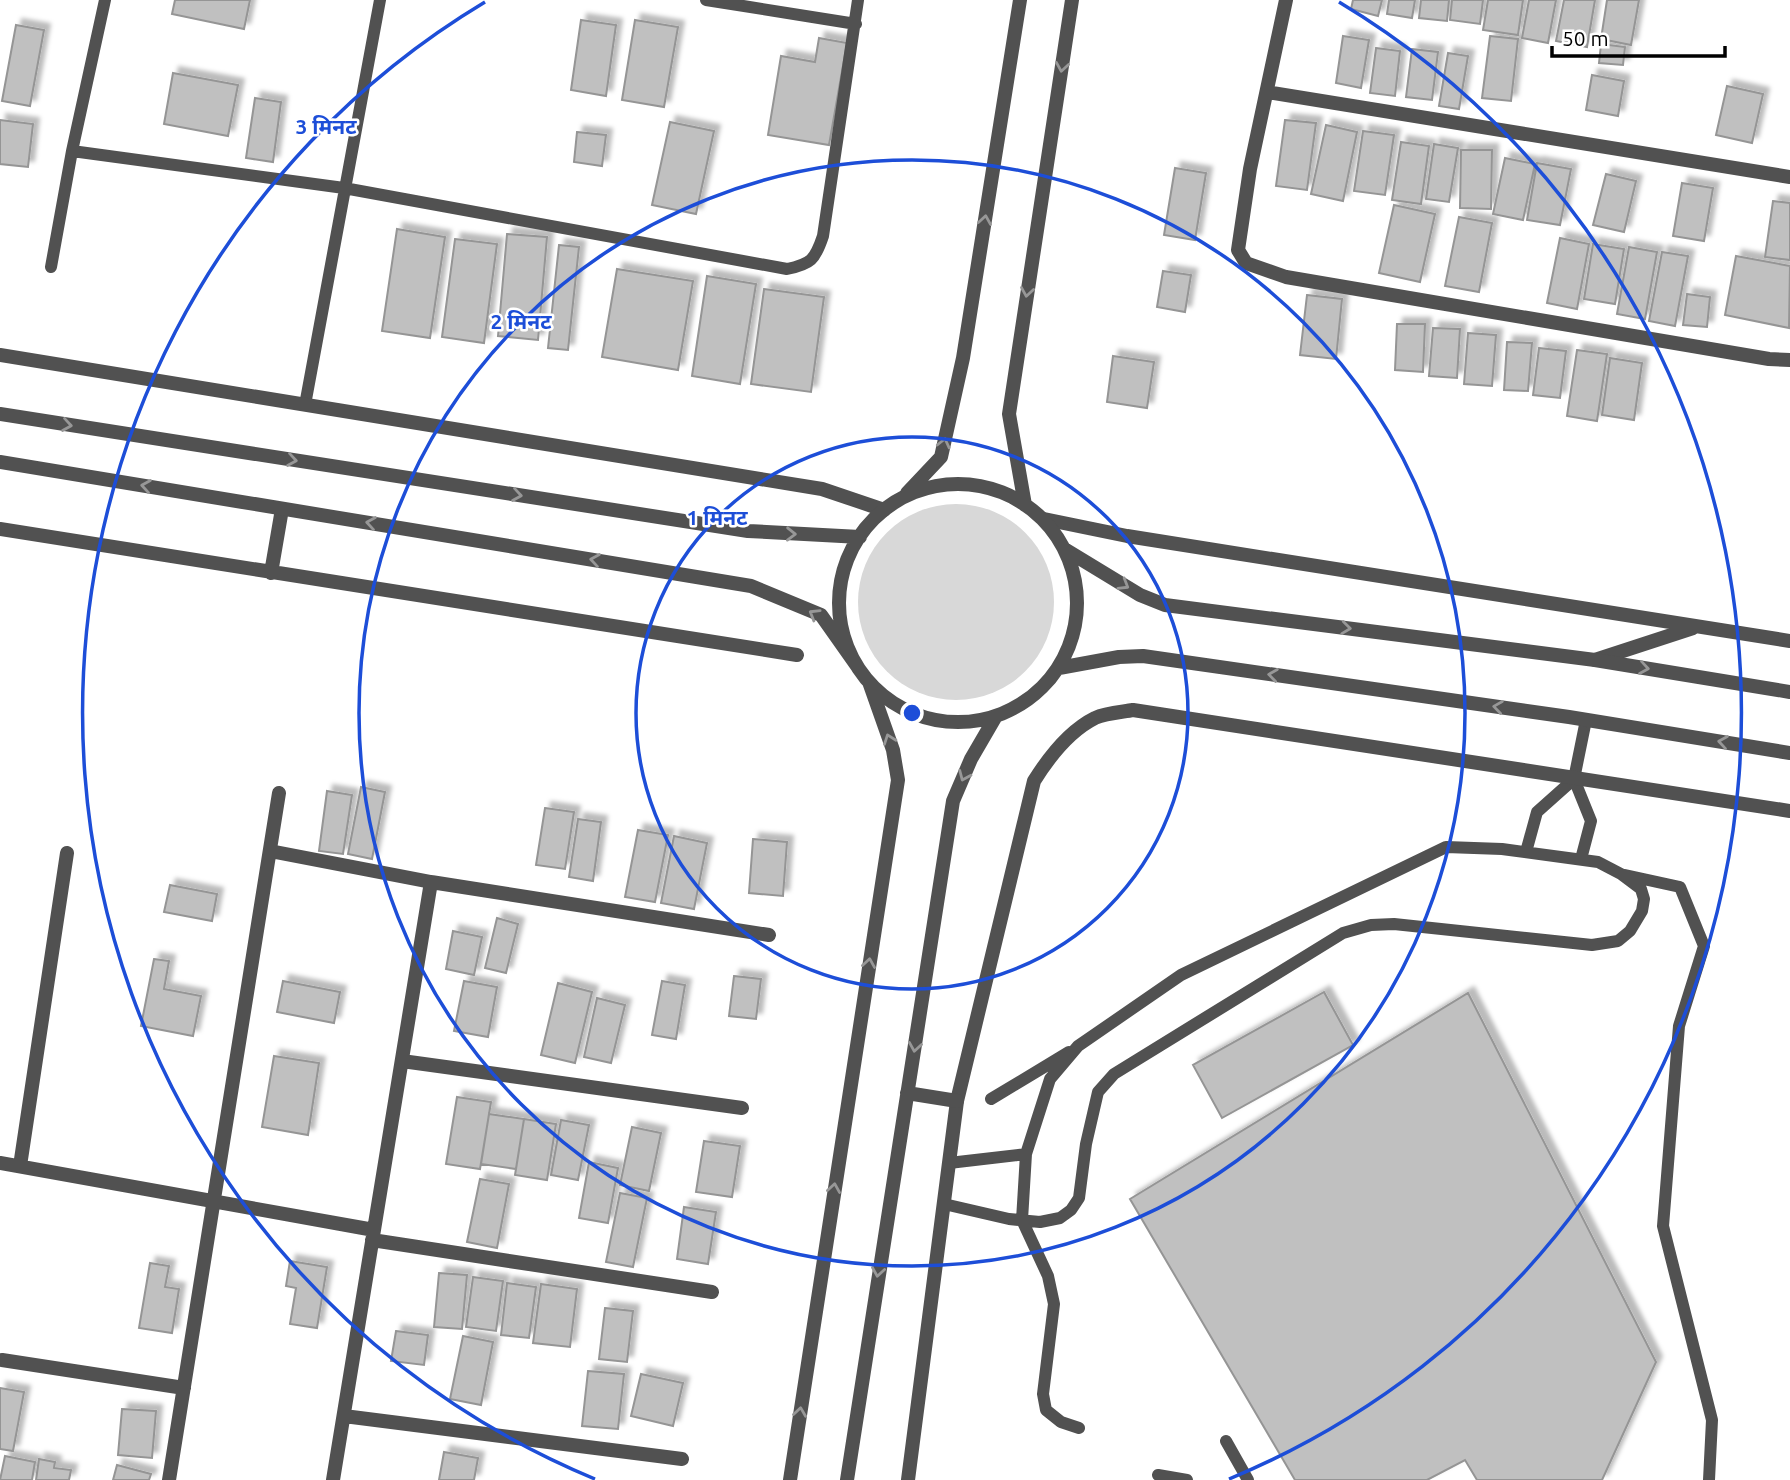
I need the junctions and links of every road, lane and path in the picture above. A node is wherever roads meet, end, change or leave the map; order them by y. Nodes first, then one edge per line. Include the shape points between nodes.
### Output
1 (104, 0) edge
2 (380, 0) edge
3 (706, 0) edge
4 (858, 0) edge
5 (1020, 0) edge
6 (1072, 0) edge
7 (1286, 0) edge
8 (856, 24) junction
9 (1267, 92) junction
10 (72, 151) junction
11 (1790, 177) edge
12 (344, 188) junction
13 (51, 267) dead end
14 (0, 355) edge
15 (1790, 360) edge
16 (306, 405) junction
17 (0, 415) edge
18 (0, 462) edge
19 (904, 497) junction
20 (1025, 505) junction
21 (282, 509) junction
22 (884, 510) junction
23 (1044, 519) junction
24 (0, 529) edge
25 (859, 537) junction
26 (1066, 550) junction
27 (271, 573) junction
28 (1698, 627) junction
29 (1790, 642) edge
30 (797, 655) dead end
31 (1595, 660) junction
32 (857, 666) junction
33 (1059, 668) junction
34 (869, 682) junction
35 (1790, 692) edge
36 (996, 716) junction
37 (1586, 720) junction
38 (1762, 749) junction
39 (1790, 753) edge
40 (1790, 761) edge
41 (1574, 779) junction
42 (279, 793) dead end
43 (1790, 811) edge
44 (270, 851) junction
45 (1526, 852) junction
46 (67, 853) dead end
47 (1581, 859) junction
48 (1622, 874) junction
49 (431, 881) junction
50 (769, 935) dead end
51 (1078, 1046) junction
52 (402, 1061) junction
53 (907, 1093) junction
54 (991, 1100) dead end
55 (957, 1101) junction
56 (742, 1108) dead end
57 (1027, 1154) junction
58 (0, 1163) edge
59 (949, 1163) junction
60 (20, 1166) junction
61 (215, 1201) junction
62 (944, 1204) junction
63 (1021, 1220) junction
64 (373, 1235) junction
65 (712, 1292) dead end
66 (2, 1360) edge
67 (184, 1388) junction
68 (344, 1416) junction
69 (1079, 1428) dead end
70 (1226, 1441) dead end
71 (682, 1459) dead end
72 (1158, 1475) dead end
73 (169, 1480) edge
74 (333, 1480) edge
75 (790, 1480) edge
76 (847, 1480) edge
77 (908, 1480) edge
78 (1187, 1480) edge
79 (1248, 1480) edge
80 (1709, 1480) edge

1 - 10 lane
2 - 12 lane
3 - 8 lane
4 - 8 lane
19 -> 5 street via 941,457 963,358
6 -> 20 street via 1009,414
7 - 9 street
8 - 12 lane via 823,236 806,265 786,269
9 - 11 street
9 - 15 street via 1238,250 1246,263 1286,277
10 - 12 lane
10 - 13 lane
12 - 16 lane
14 - 16 street
16 - 22 street via 822,489
17 -> 25 street via 748,531
21 -> 18 street
19 - 20 street via 959,483 987,487
19 - 22 street
20 - 23 street
21 - 27 street
32 -> 21 street via 821,615 751,586
22 - 25 street
23 - 26 street
23 - 28 street
24 - 27 street
25 - 32 street via 844,567 839,601 843,635
26 -> 31 street via 1165,605
26 - 33 street via 1077,589 1074,630
27 - 30 street
28 - 29 street
28 - 31 street
31 -> 35 street
32 - 34 street
33 - 36 street via 1031,697
37 -> 33 street via 1143,656
34 - 36 street via 896,705 931,720 964,723
75 -> 34 street via 898,780 893,750
36 -> 53 street via 953,801
38 -> 37 street
37 - 41 lane
38 - 39 street
38 - 40 lane
41 - 43 street
41 - 45 lane via 1537,812
41 - 47 lane via 1591,821
41 - 55 street via 1133,710 1096,718 1050,755 1034,781
42 - 44 street
44 - 49 street
44 - 61 street
45 - 47 lane
45 - 51 lane via 1446,847 1181,975
46 - 60 street
47 - 48 lane
48 - 63 lane via 1641,889 1642,911 1630,931 1609,944 1592,946 1394,924 1343,933 1114,1074 1098,1092 1092,1112 1079,1198 1060,1219
48 - 80 lane via 1680,887 1704,946 1679,1026 1663,1226 1712,1420
49 - 50 street
49 - 52 street
51 - 54 lane
51 - 57 lane via 1050,1079
52 - 56 street
52 - 64 street
53 - 55 street
53 -> 76 street
55 - 59 street
57 - 59 lane
57 - 63 lane
58 - 60 street
59 - 62 street
60 - 61 street
61 - 64 street
61 - 67 street
62 - 63 lane
62 - 77 street
63 - 69 lane via 1048,1276 1054,1304 1043,1394 1046,1410
64 - 65 street
64 - 68 street
66 - 67 street
67 - 73 street
68 - 71 street
68 - 74 street
70 - 79 lane
72 - 78 lane

